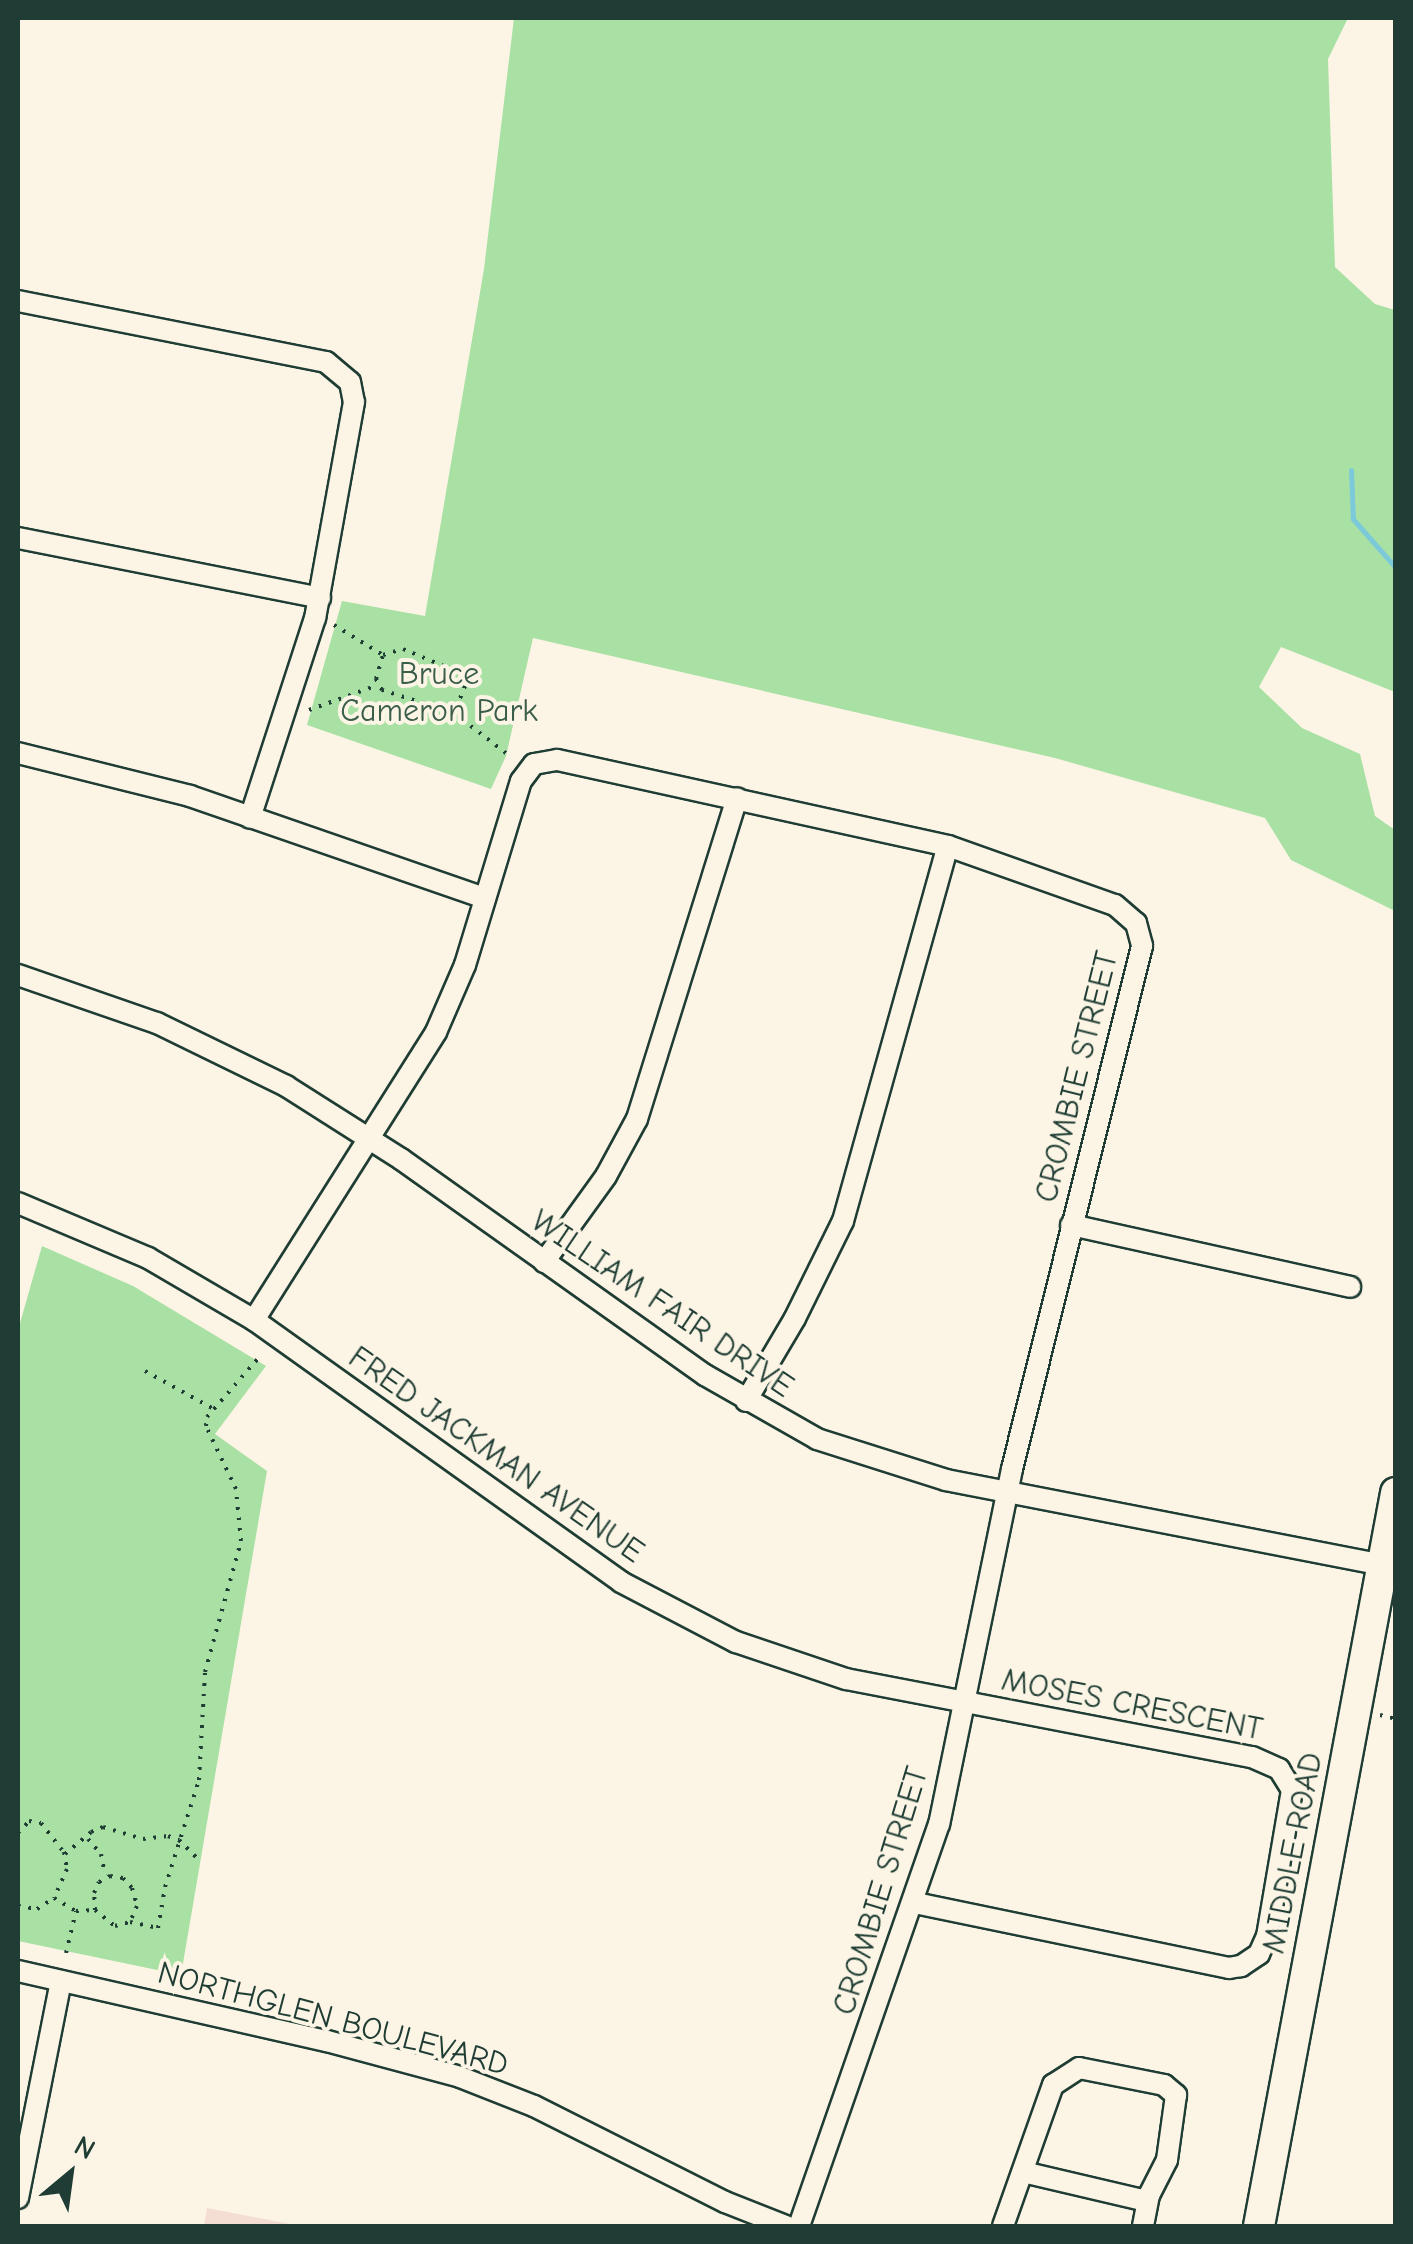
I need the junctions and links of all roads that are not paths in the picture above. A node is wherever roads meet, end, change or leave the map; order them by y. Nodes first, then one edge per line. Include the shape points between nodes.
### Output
1 (18, 301) edge
2 (18, 538) edge
3 (320, 598) junction
4 (18, 753) edge
5 (737, 798) junction
6 (250, 818) junction
7 (948, 846) junction
8 (486, 898) junction
9 (18, 975) edge
10 (371, 1139) junction
11 (18, 1202) edge
12 (1071, 1225) junction
13 (544, 1262) junction
14 (1350, 1287) dead end
15 (254, 1320) junction
16 (746, 1402) junction
17 (1007, 1492) junction
18 (1396, 1493) edge
19 (1383, 1565) junction
20 (964, 1702) junction
21 (915, 1903) junction
22 (18, 1971) edge
23 (61, 1981) junction
24 (1023, 2172) junction
25 (18, 2195) edge
26 (1147, 2200) junction
27 (786, 2226) edge
28 (799, 2226) edge
29 (1002, 2226) edge
30 (1143, 2226) edge
31 (1258, 2226) edge

1 - 3 street via 326,362 344,373 354,402
2 - 3 street
3 - 6 street
4 - 6 street via 127,777
5 - 7 street, CROMBIE STREET
5 - 8 street, CROMBIE STREET via 543,760 521,781
5 - 13 street via 637,1118 606,1176
6 - 8 street
7 - 12 street, CROMBIE STREET via 1115,905 1142,935
7 - 16 street via 842,1221
8 - 10 street, CROMBIE STREET via 452,997
9 - 10 street, WILLIAM FAIR DRIVE via 95,998 218,1051
10 - 13 street, WILLIAM FAIR DRIVE
10 - 15 street, CROMBIE STREET
11 - 15 street, FRED JACKMAN AVENUE via 134,1252
12 - 14 street
12 - 17 street, CROMBIE STREET
13 - 16 street, WILLIAM FAIR DRIVE
15 - 20 street, FRED JACKMAN AVENUE via 578,1552 677,1614 793,1663
16 - 17 street, WILLIAM FAIR DRIVE via 817,1439 882,1462
17 - 19 street, WILLIAM FAIR DRIVE
17 - 20 street, CROMBIE STREET
18 - 19 street, MIDDLE ROAD
19 - 31 street, MIDDLE ROAD
20 - 21 street, CROMBIE STREET via 940,1824
20 - 21 street, MOSES CRESCENT via 1252,1756 1279,1769 1292,1801 1267,1936 1252,1962 1229,1968
21 - 28 street, CROMBIE STREET
22 - 23 street, NORTHGLEN BOULEVARD
23 - 25 street
23 - 27 street, NORTHGLEN BOULEVARD via 460,2077
24 - 26 street
24 - 26 street via 1053,2085 1067,2072 1089,2069 1164,2085 1176,2095 1170,2141 1165,2168
24 - 29 street
26 - 30 street

